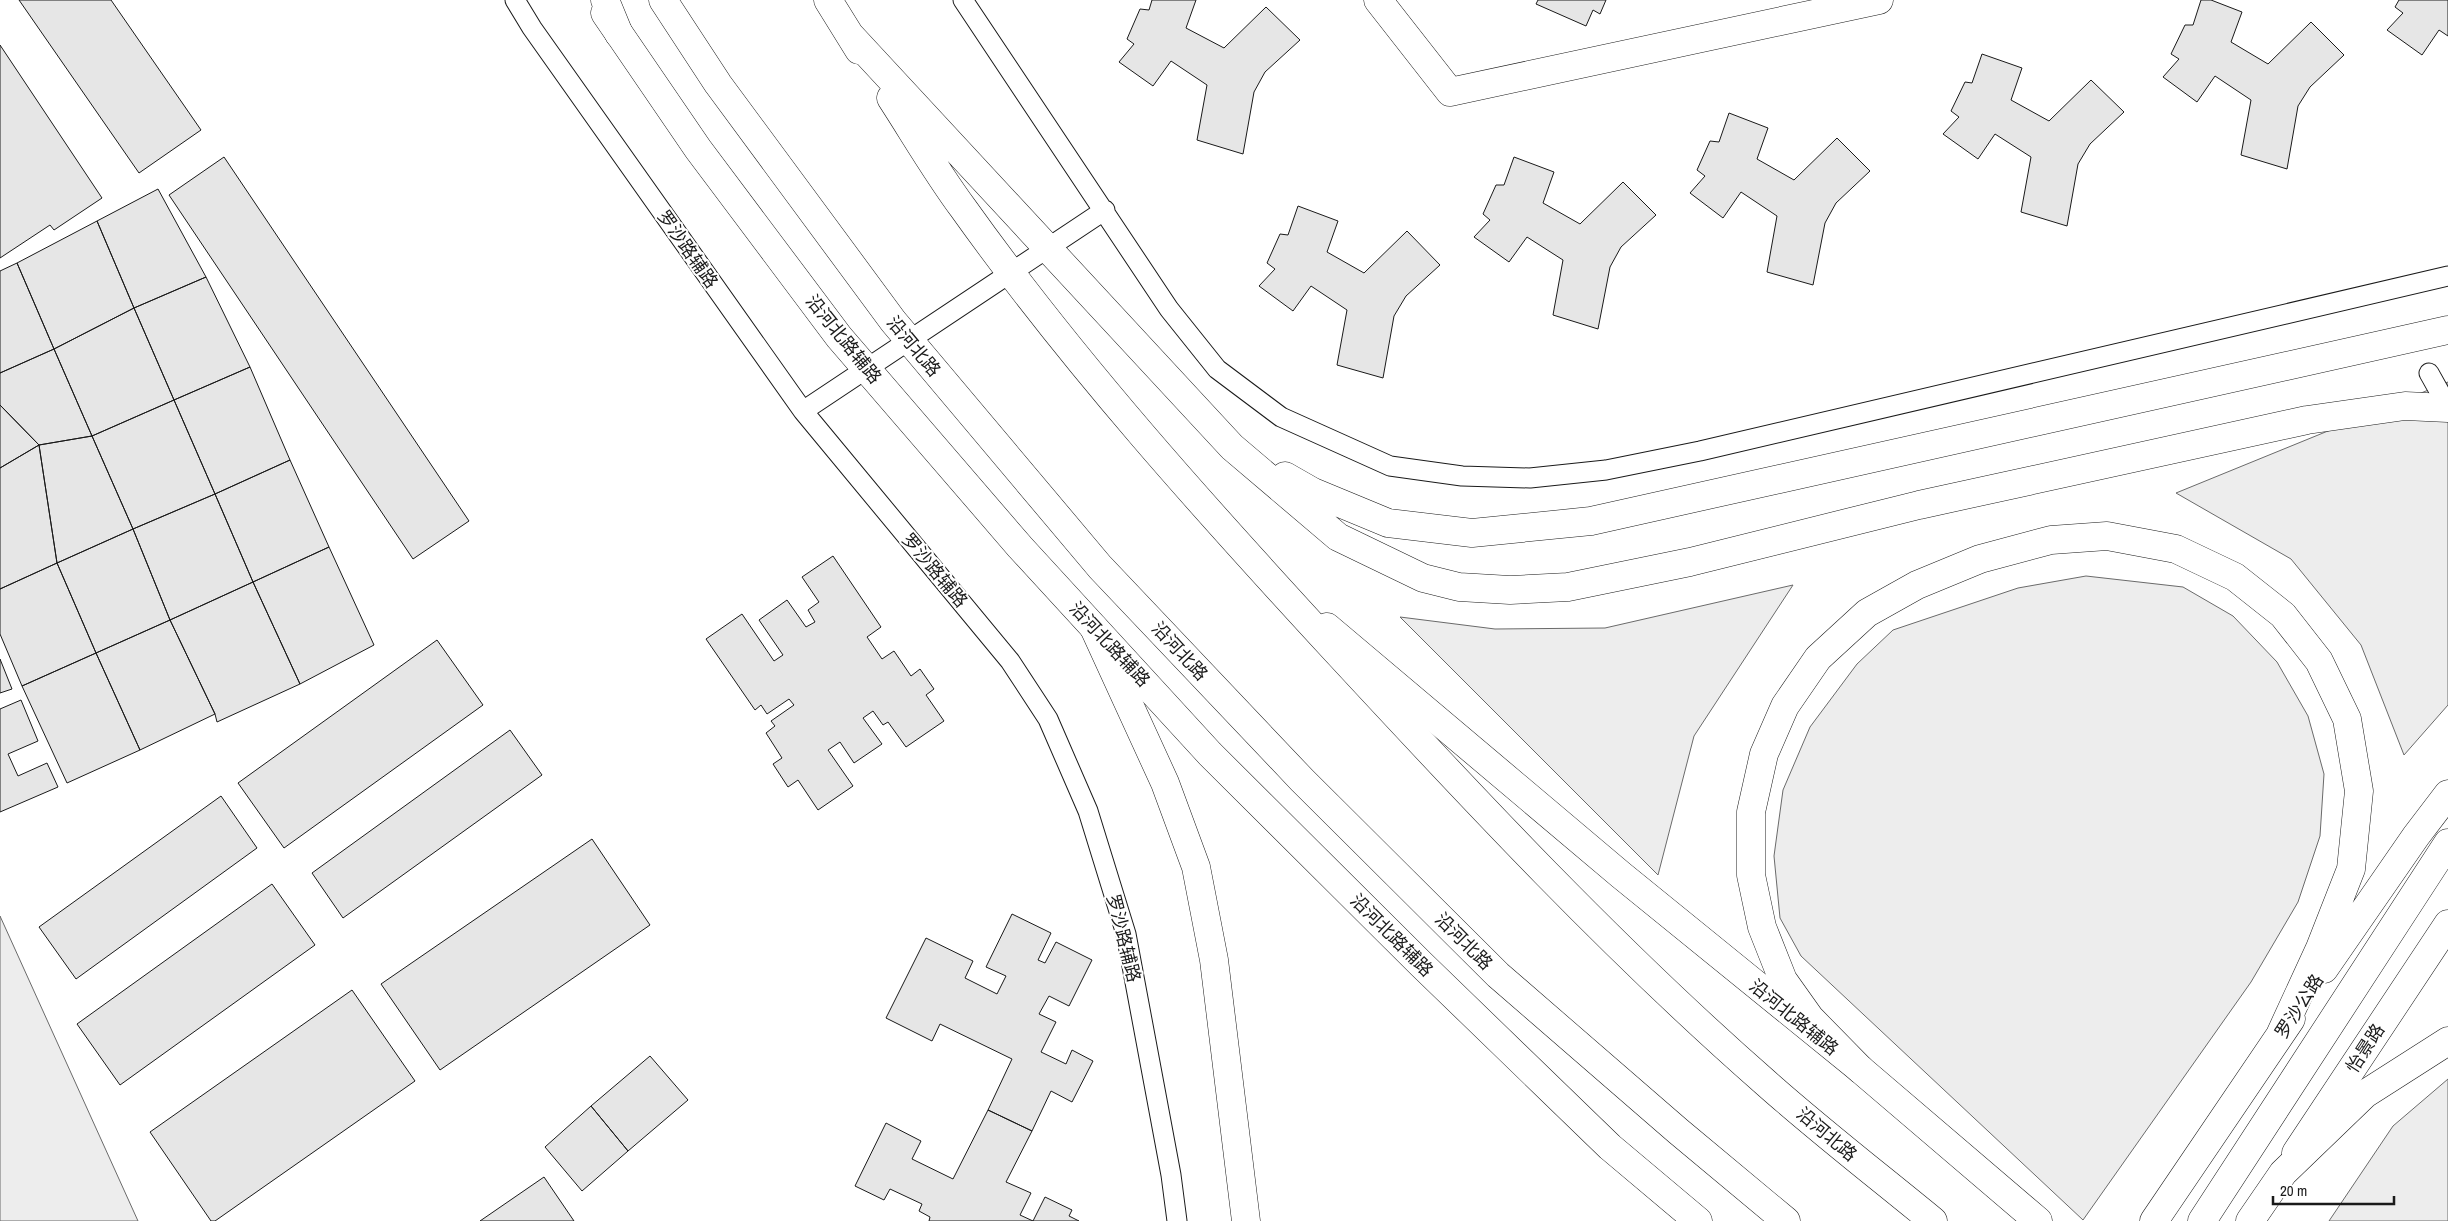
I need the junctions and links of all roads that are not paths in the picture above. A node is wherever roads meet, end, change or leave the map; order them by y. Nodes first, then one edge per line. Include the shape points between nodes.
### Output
1 (515, 0) edge
2 (597, 0) edge
3 (605, 0) edge
4 (663, 0) edge
5 (828, 0) edge
6 (963, 0) edge
7 (1378, 0) edge
8 (1879, 0) edge
9 (619, 34) junction
10 (849, 34) junction
11 (1105, 210) junction
12 (2448, 276) edge
13 (2448, 330) edge
14 (2429, 373) dead end
15 (2448, 408) edge
16 (804, 411) junction
17 (1232, 447) junction
18 (1274, 583) junction
19 (1094, 628) junction
20 (2448, 794) edge
21 (2448, 843) edge
22 (2448, 924) edge
23 (2280, 1035) junction
24 (2448, 1041) edge
25 (1860, 1069) junction
26 (2283, 1173) junction
27 (1177, 1221) edge
28 (1246, 1221) edge
29 (1698, 1221) edge
30 (1786, 1221) edge
31 (1933, 1221) edge
32 (2038, 1221) edge
33 (2154, 1221) edge
34 (2202, 1221) edge
35 (2250, 1221) edge

1 - 16 lane, 罗沙路辅路
2 - 9 main road, 沿河北路辅路
3 - 9 main road
4 - 30 main road, 沿河北路 via 718,84 893,321 1100,567 1302,780 1498,975
5 - 10 main road, 沿河北路
6 - 11 lane
7 - 8 main road via 1450,92
9 - 19 main road, 沿河北路辅路 via 698,149 839,337
10 - 17 main road
10 - 18 main road, 沿河北路 via 962,208 1054,327 1211,516
11 - 12 lane via 1170,309 1217,369 1281,417 1390,466 1462,476 1530,478 1616,468 2395,297
11 - 16 lane
13 - 17 main road via 1591,521 1472,533 1388,524 1313,492
14 - 15 lane
15 - 17 main road via 2406,406 2306,420 1919,505 1690,562 1568,587 1510,590 1459,587 1422,578 1383,561 1338,537
16 - 27 lane, 罗沙路辅路 via 1010,661 1048,719 1088,810 1126,934
18 - 25 main road, 沿河北路辅路 via 1628,881
18 - 31 main road, 沿河北路 via 1566,895 1766,1083
19 - 28 main road via 1165,783 1196,867 1214,960
19 - 29 main road, 沿河北路辅路 via 1210,754 1421,964 1610,1148
20 - 23 main road, 罗沙公路 via 2351,928
21 - 34 main road
22 - 26 main road, 怡景路
23 - 25 main road via 2320,948 2351,869 2359,791 2347,719 2319,661 2283,615 2235,577 2176,549 2107,536 2051,540 1980,558 1917,585 1867,613 1818,658 1785,706 1764,754 1751,812 1751,875 1762,927 1783,980 1810,1018
23 - 33 main road, 罗沙公路
24 - 26 main road via 2365,1094
25 - 32 main road, 沿河北路辅路
26 - 35 main road

